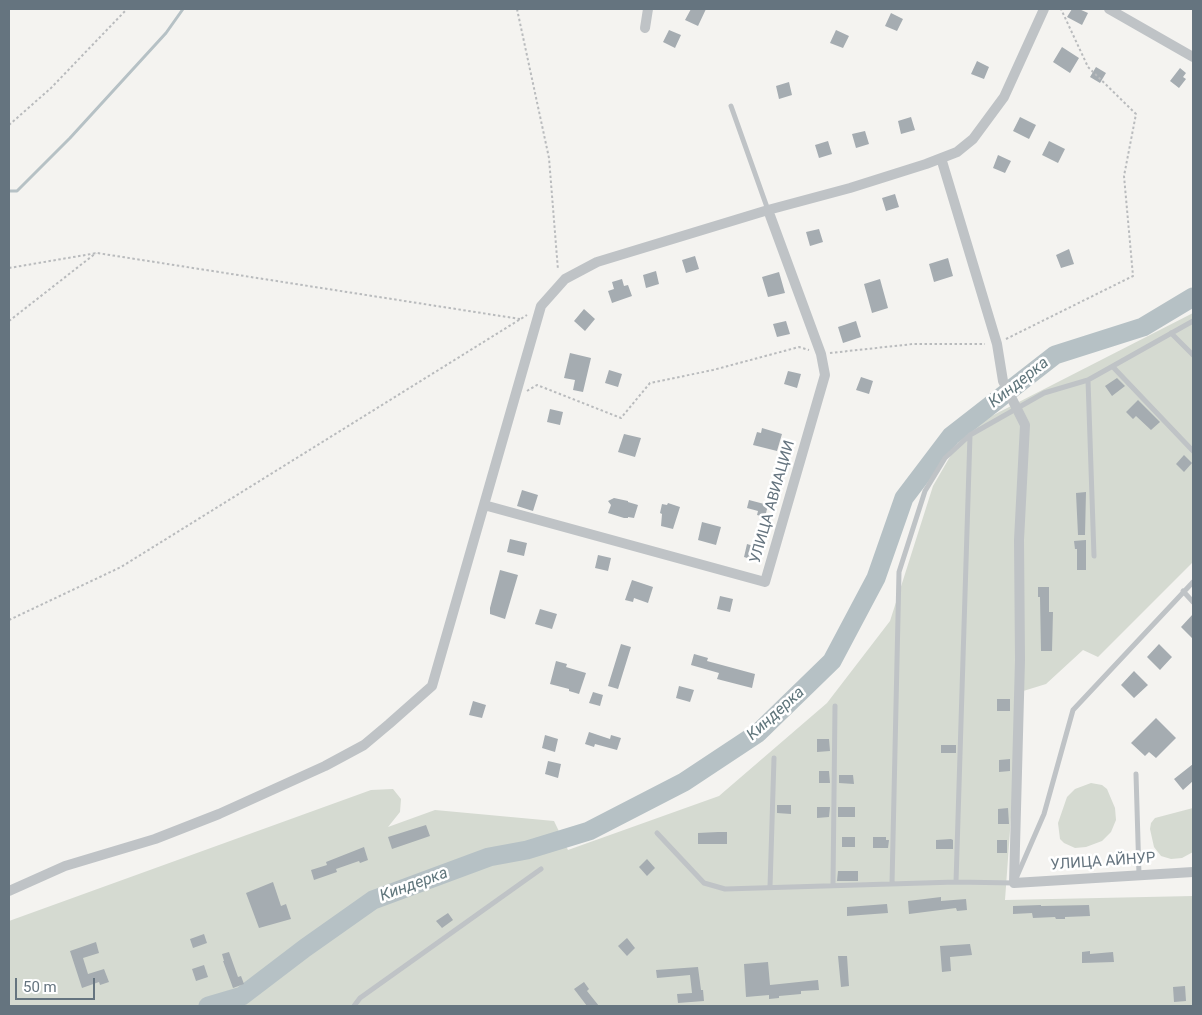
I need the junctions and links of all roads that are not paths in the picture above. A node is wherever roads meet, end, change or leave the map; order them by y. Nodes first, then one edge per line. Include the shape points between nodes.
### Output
1 (648, 9) edge
2 (1044, 9) edge
3 (1109, 9) edge
4 (645, 28) dead end
5 (1193, 57) edge
6 (731, 106) dead end
7 (941, 158) junction
8 (768, 210) junction
9 (1193, 321) edge
10 (1171, 333) junction
11 (1193, 355) edge
12 (1112, 367) junction
13 (1088, 380) junction
14 (1014, 403) junction
15 (970, 435) junction
16 (1193, 451) edge
17 (484, 505) junction
18 (1094, 556) dead end
19 (1193, 582) edge
20 (1183, 591) junction
21 (1193, 602) edge
22 (835, 706) dead end
23 (774, 758) dead end
24 (1136, 774) dead end
25 (657, 833) dead end
26 (541, 869) dead end
27 (1193, 872) edge
28 (1139, 875) junction
29 (956, 882) junction
30 (1014, 883) junction
31 (892, 884) junction
32 (833, 885) junction
33 (770, 887) junction
34 (9, 891) edge
35 (354, 1006) edge

1 - 4 street
2 - 7 street via 1004,97 973,139 957,152
3 - 5 street
6 - 8 lane
7 - 8 street via 850,188
7 - 14 street via 997,344 1003,381
8 - 17 street via 598,262 559,285 541,306
8 - 17 street, УЛИЦА АВИАЦИИ via 821,354 825,375 765,582
9 - 10 lane
10 - 11 lane
10 - 12 lane
12 - 13 lane
12 - 16 lane
13 - 14 lane
13 - 18 lane
14 - 15 lane
14 - 30 street via 1025,425 1019,540 1020,660
15 - 29 lane
15 - 31 lane via 945,458 925,491 899,572
17 - 34 street via 432,686 364,745 219,814 156,839 66,866
19 - 20 lane
20 - 21 lane
20 - 30 lane via 1073,710 1044,814
22 - 32 lane
23 - 33 lane
24 - 28 lane
25 - 33 lane via 704,883 725,889
26 - 35 lane via 360,998
27 - 28 street, УЛИЦА АЙНУР
28 - 30 street, УЛИЦА АЙНУР
29 - 30 lane
29 - 31 lane
31 - 32 lane
32 - 33 lane

